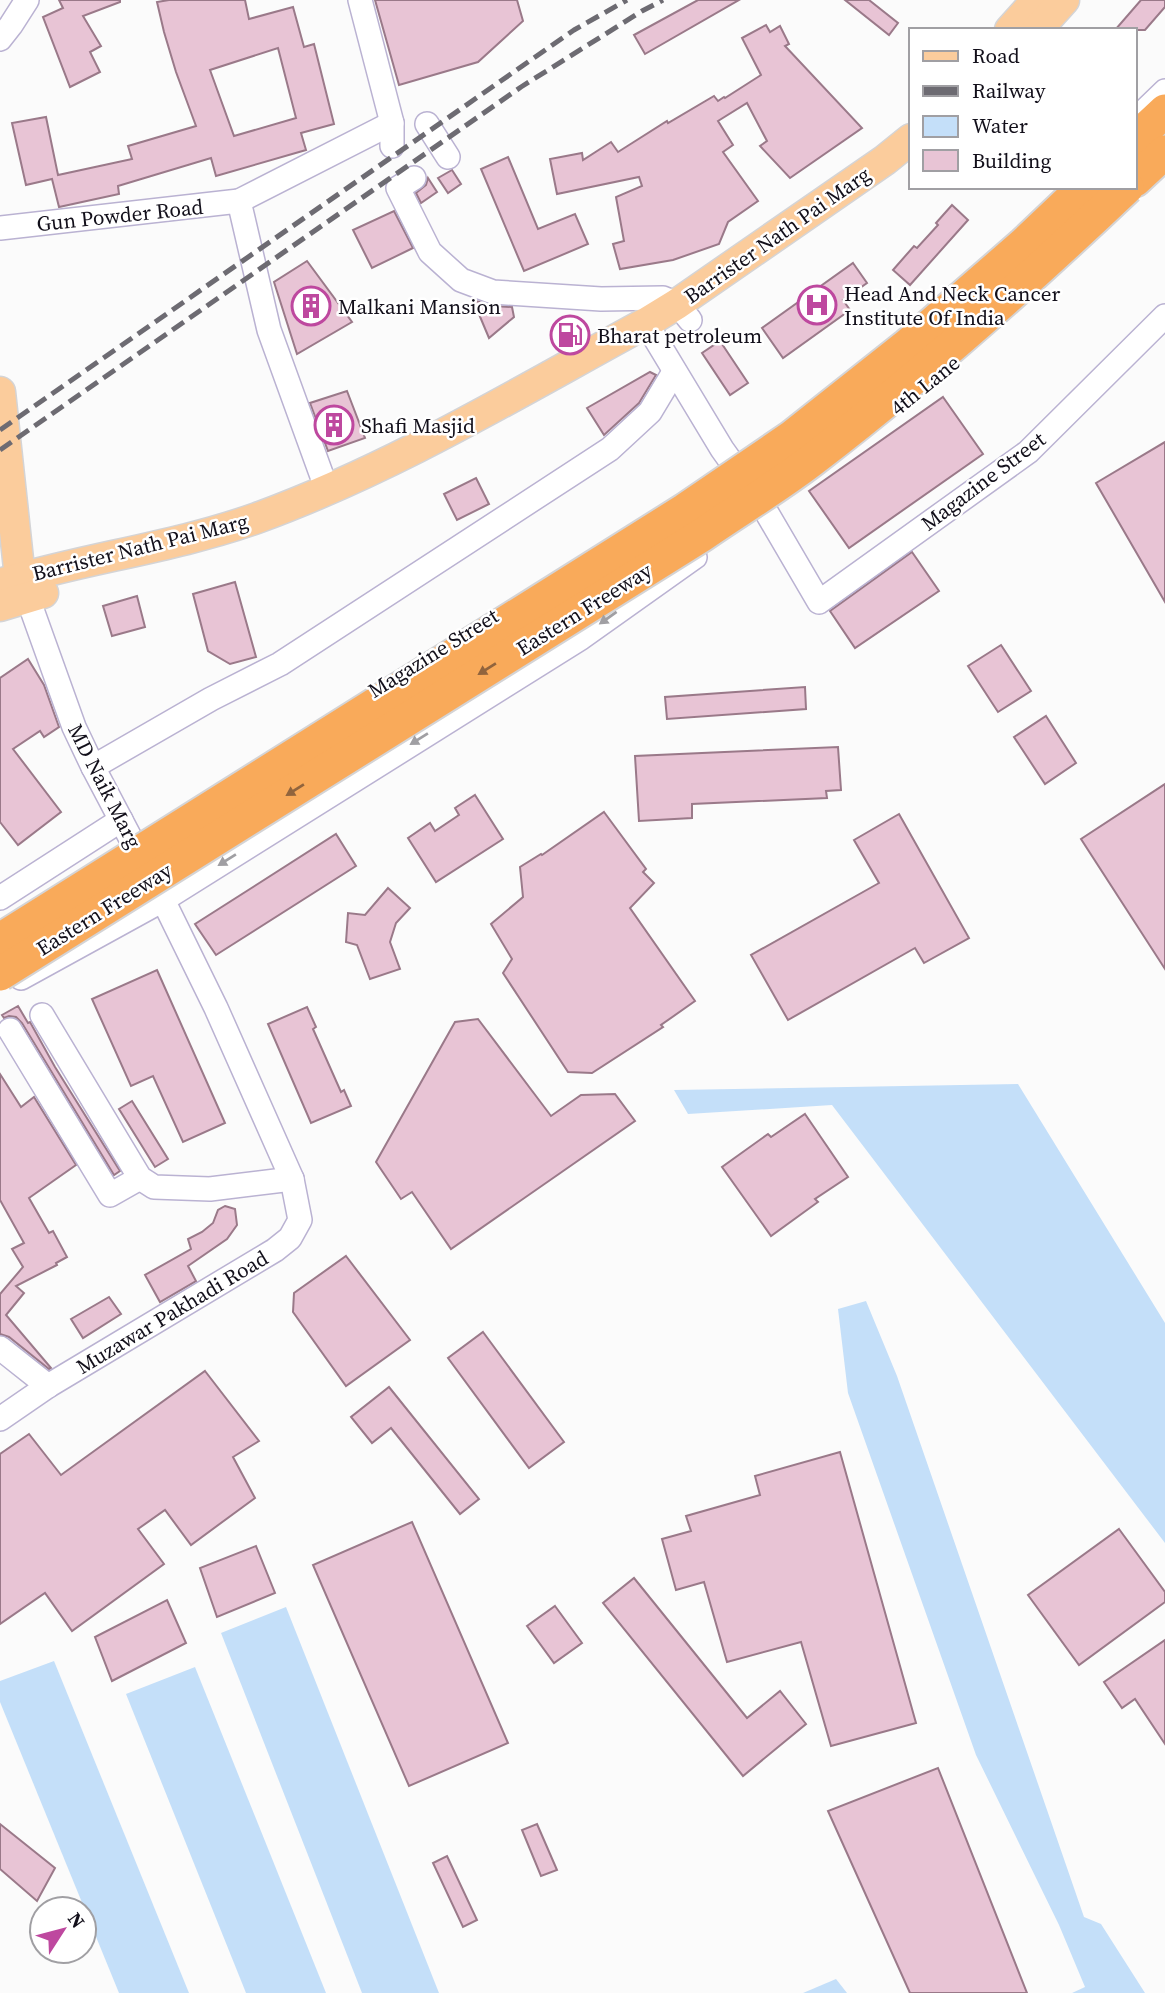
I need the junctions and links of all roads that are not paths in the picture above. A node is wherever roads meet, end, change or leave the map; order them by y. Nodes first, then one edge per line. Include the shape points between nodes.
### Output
1 (27, 0) edge
2 (360, 0) edge
3 (1037, 0) edge
4 (1064, 0) edge
5 (1012, 28) edge
6 (1039, 28) edge
7 (0, 39) edge
8 (1165, 91) edge
9 (1165, 111) edge
10 (1137, 118) edge
11 (393, 123) junction
12 (427, 124) dead end
13 (1137, 137) edge
14 (909, 140) edge
15 (392, 146) dead end
16 (1165, 152) edge
17 (448, 157) dead end
18 (1165, 162) edge
19 (909, 166) edge
20 (414, 178) dead end
21 (1137, 178) edge
22 (1065, 189) edge
23 (1082, 189) edge
24 (1125, 189) edge
25 (239, 201) junction
26 (0, 228) edge
27 (684, 312) junction
28 (1165, 316) edge
29 (651, 332) junction
30 (674, 372) junction
31 (0, 392) edge
32 (732, 463) junction
33 (327, 490) junction
34 (764, 508) junction
35 (12, 591) edge
36 (93, 767) junction
37 (121, 820) junction
38 (134, 843) junction
39 (0, 898) edge
40 (163, 900) junction
41 (0, 926) edge
42 (0, 940) edge
43 (0, 974) edge
44 (0, 990) edge
45 (42, 1015) dead end
46 (10, 1030) dead end
47 (140, 1178) junction
48 (292, 1179) junction
49 (0, 1348) edge
50 (48, 1386) junction
51 (0, 1419) edge

1 - 7 street
2 - 11 street
3 - 5 main road
4 - 6 main road
8 - 10 street
9 - 13 highway
11 - 15 street
11 - 25 street, Gun Powder Road
12 - 17 street
14 - 27 main road, Barrister Nath Pai Marg
16 - 21 highway
18 - 34 street, 4th Lane via 1087,242 940,375
19 - 27 main road, Barrister Nath Pai Marg
20 - 27 street via 398,188 430,253 461,281 493,292 663,298
22 - 32 street, Magazine Street via 1017,237 858,373
23 - 42 highway, Eastern Freeway, bridge via 908,345 792,437 685,510
24 -> 43 highway, Eastern Freeway, bridge via 928,368 810,461 690,542
25 - 26 street, Gun Powder Road
25 - 33 street via 270,330
27 - 29 main road, Barrister Nath Pai Marg
28 - 34 street, Magazine Street via 1028,452 819,601
29 - 30 street
29 - 33 main road, Barrister Nath Pai Marg
29 - 35 main road, Barrister Nath Pai Marg via 406,475 335,509 204,556
30 - 32 street
30 - 36 street via 650,412 610,449 280,664
31 - 35 main road
32 - 34 street
32 - 38 street, Magazine Street via 613,543
33 - 35 main road, Barrister Nath Pai Marg via 199,537
34 -> 40 street, 4th Lane via 581,638
35 - 36 street, MD Naik Marg
36 - 37 street, MD Naik Marg
37 - 38 street, MD Naik Marg
37 - 39 street
38 - 40 street, MD Naik Marg
38 - 41 street, Magazine Street
40 - 44 street
40 - 48 street, MD Naik Marg
45 - 47 street
46 - 47 street via 110,1195
47 - 48 street via 154,1187 210,1189
48 - 50 street, Muzawar Pakhadi Road via 300,1220 290,1238
49 - 50 street
50 - 51 street, Muzawar Pakhadi Road

